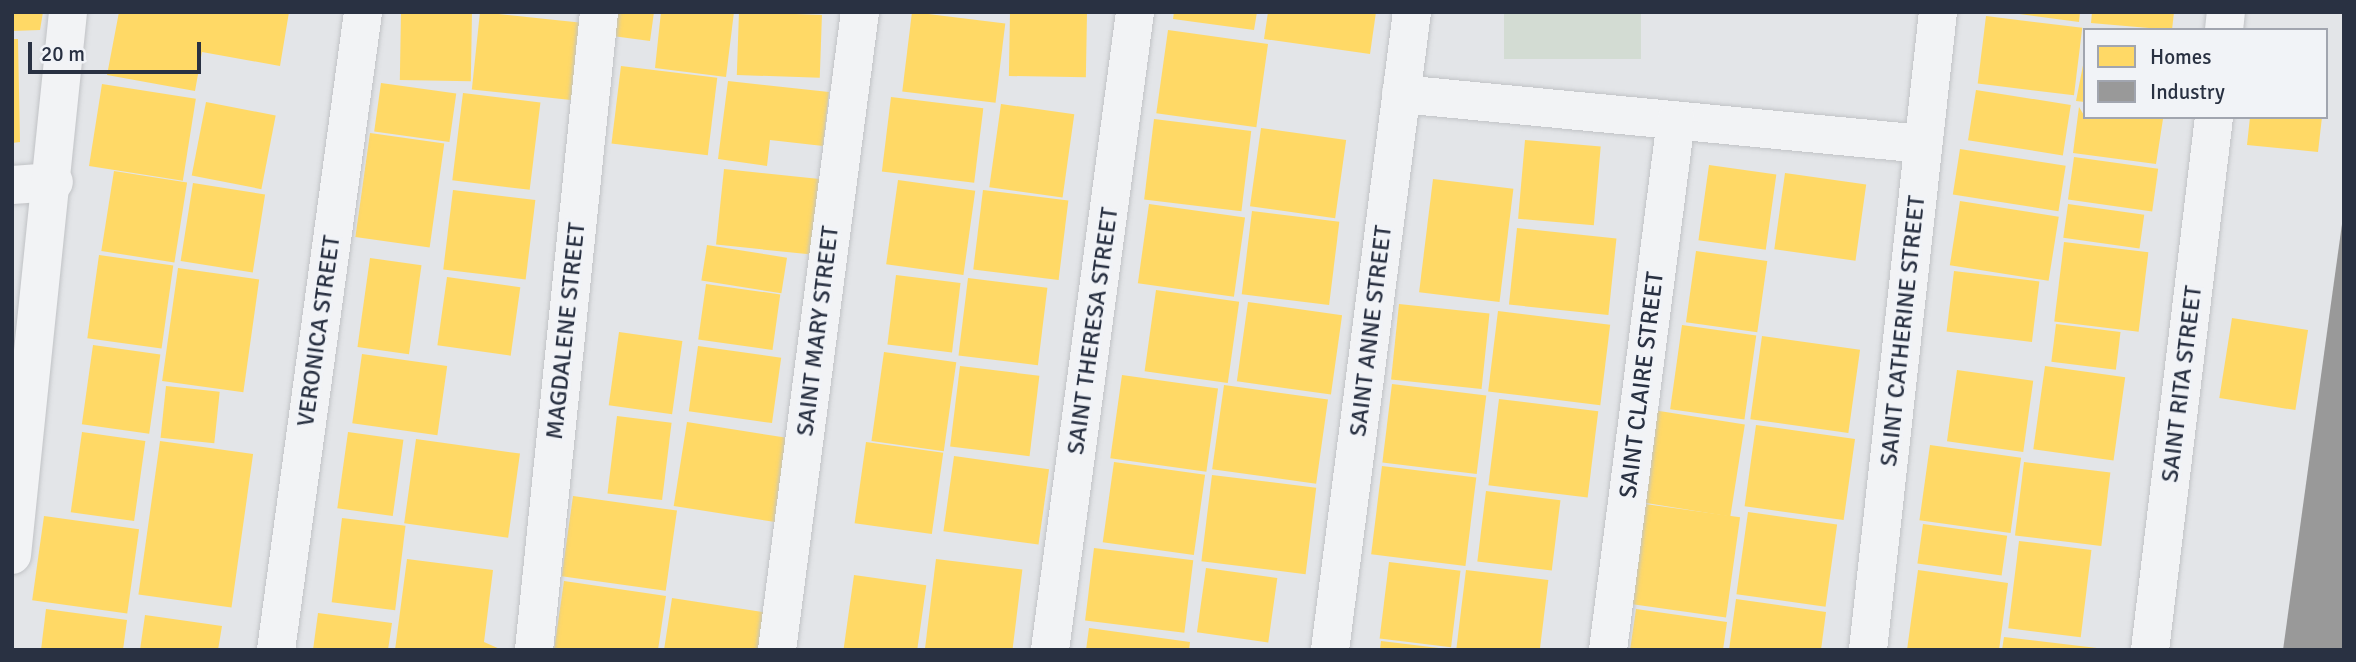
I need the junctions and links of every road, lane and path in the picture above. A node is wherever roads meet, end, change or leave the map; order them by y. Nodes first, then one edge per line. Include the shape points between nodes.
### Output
1 (68, 12) edge
2 (363, 12) edge
3 (598, 12) edge
4 (860, 12) edge
5 (1135, 12) edge
6 (1412, 12) edge
7 (1938, 12) edge
8 (1401, 94) junction
9 (2214, 119) edge
10 (1676, 120) junction
11 (1923, 144) junction
12 (54, 182) junction
13 (12, 185) edge
14 (12, 555) edge
15 (276, 650) edge
16 (534, 650) edge
17 (777, 650) edge
18 (1050, 650) edge
19 (1330, 650) edge
20 (1608, 650) edge
21 (1868, 650) edge
22 (2150, 650) edge

1 - 12 street
2 - 15 street, VERONICA STREET
3 - 16 street, MAGDALENE STREET
4 - 17 street, SAINT MARY STREET
5 - 18 street, SAINT THERESA STREET
6 - 8 street, SAINT ANNE STREET
7 - 11 street, SAINT CATHERINE STREET
8 - 10 street
8 - 19 street, SAINT ANNE STREET
9 - 22 street, SAINT RITA STREET
10 - 11 street
10 - 20 street, SAINT CLAIRE STREET
11 - 21 street, SAINT CATHERINE STREET
12 - 13 street
12 - 14 street

